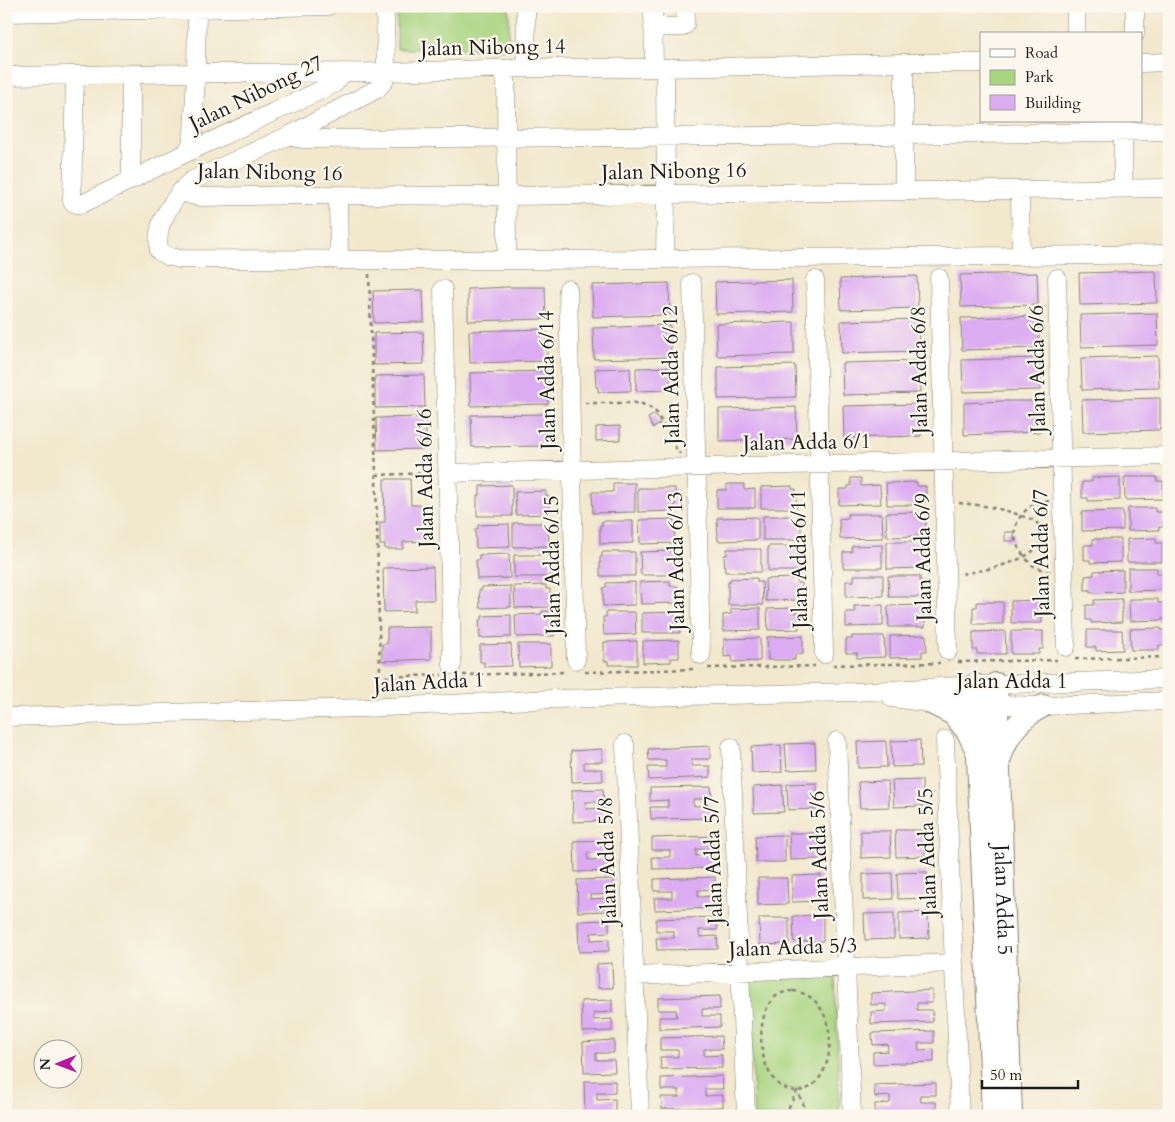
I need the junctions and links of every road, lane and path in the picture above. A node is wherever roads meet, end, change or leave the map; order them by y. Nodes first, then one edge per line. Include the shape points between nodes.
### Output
1 (328, 6) edge
2 (385, 6) edge
3 (526, 6) edge
4 (653, 6) edge
5 (686, 6) edge
6 (1076, 6) edge
7 (1135, 6) edge
8 (197, 8) edge
9 (6, 13) edge
10 (653, 27) junction
11 (1076, 32) edge
12 (1135, 32) edge
13 (1169, 62) edge
14 (904, 63) junction
15 (980, 63) edge
16 (1142, 63) edge
17 (526, 68) junction
18 (659, 68) junction
19 (506, 69) junction
20 (344, 72) junction
21 (386, 72) junction
22 (196, 73) junction
23 (131, 74) junction
24 (75, 75) junction
25 (6, 76) edge
26 (1123, 126) edge
27 (1169, 131) edge
28 (290, 135) junction
29 (904, 135) junction
30 (665, 136) junction
31 (507, 138) junction
32 (186, 153) junction
33 (131, 180) junction
34 (1169, 188) edge
35 (1123, 189) junction
36 (182, 190) junction
37 (1020, 190) junction
38 (904, 191) junction
39 (666, 194) junction
40 (338, 196) junction
41 (508, 196) junction
42 (1169, 254) edge
43 (1021, 256) junction
44 (507, 259) junction
45 (665, 259) junction
46 (339, 260) junction
47 (369, 268) dead end
48 (939, 278) dead end
49 (1057, 278) dead end
50 (815, 280) dead end
51 (692, 283) dead end
52 (568, 288) dead end
53 (443, 289) dead end
54 (570, 403) junction
55 (1169, 456) edge
56 (1061, 458) junction
57 (943, 461) junction
58 (820, 464) junction
59 (693, 467) junction
60 (572, 470) junction
61 (447, 473) junction
62 (376, 475) junction
63 (1062, 501) junction
64 (944, 503) junction
65 (1021, 516) junction
66 (1025, 557) junction
67 (1064, 574) junction
68 (946, 576) junction
69 (701, 655) dead end
70 (1065, 655) junction
71 (1169, 657) edge
72 (946, 659) junction
73 (825, 662) junction
74 (579, 668) junction
75 (452, 672) junction
76 (1169, 679) edge
77 (855, 692) junction
78 (986, 694) junction
79 (1169, 701) edge
80 (931, 703) junction
81 (1043, 706) junction
82 (6, 717) edge
83 (945, 740) dead end
84 (837, 741) dead end
85 (624, 744) dead end
86 (731, 747) dead end
87 (989, 758) junction
88 (954, 963) junction
89 (846, 967) junction
90 (740, 972) junction
91 (634, 976) junction
92 (797, 1091) junction
93 (640, 1116) edge
94 (746, 1116) edge
95 (788, 1116) edge
96 (809, 1116) edge
97 (852, 1116) edge
98 (960, 1116) edge
99 (994, 1116) edge
100 (1011, 1116) edge

1 - 8 street
2 - 21 street
3 - 17 street
4 - 10 street
5 - 10 street via 685,25 682,27
6 - 11 street
7 - 12 street
8 - 9 street
8 - 22 street
10 - 18 street
13 - 16 street
14 - 15 street, Jalan Nibong 14
14 - 18 street, Jalan Nibong 14
14 - 29 street
17 - 18 street, Jalan Nibong 14
17 - 19 street, Jalan Nibong 14
18 - 30 street
19 - 21 street, Jalan Nibong 14
19 - 31 street
20 - 21 street, Jalan Nibong 14
20 - 22 street, Jalan Nibong 14
20 - 32 street, Jalan Nibong 27 via 334,84
21 - 28 street via 377,89
22 - 23 street, Jalan Nibong 14
22 - 32 street via 191,144
23 - 24 street, Jalan Nibong 14
23 - 33 street
24 - 25 street, Jalan Nibong 14
24 - 33 street, Jalan Nibong 27 via 72,201 82,204
26 - 27 street
26 - 29 street
26 - 35 street
28 - 31 street via 297,138
28 - 36 street via 200,176
29 - 30 street
29 - 38 street
30 - 31 street
30 - 39 street
31 - 41 street
32 - 33 street, Jalan Nibong 27
34 - 35 street, Jalan Nibong 16
35 - 37 street, Jalan Nibong 16
36 - 40 street, Jalan Nibong 16 via 201,197
36 - 46 street via 160,228 159,251 167,256 180,259
37 - 38 street, Jalan Nibong 16
37 - 43 street
38 - 39 street, Jalan Nibong 16
39 - 41 street, Jalan Nibong 16
39 - 45 street
40 - 41 street, Jalan Nibong 16
40 - 46 street
41 - 44 street
42 - 43 street
43 - 45 street
44 - 45 street
44 - 46 street
47 - 62 path
48 - 57 street, Jalan Adda 6/8
49 - 56 street, Jalan Adda 6/6
50 - 58 street, Jalan Adda 6/11
51 - 59 street, Jalan Adda 6/12
52 - 54 street, Jalan Adda 6/14
53 - 61 street, Jalan Adda 6/16
54 - 59 path via 640,404 649,407 657,413 671,441
54 - 60 street, Jalan Adda 6/14
55 - 56 street, Jalan Adda 6/1
56 - 57 street, Jalan Adda 6/1
56 - 63 street, Jalan Adda 6/7
57 - 58 street, Jalan Adda 6/1
57 - 64 street, Jalan Adda 6/9
58 - 59 street, Jalan Adda 6/1
58 - 73 street, Jalan Adda 6/11
59 - 60 street, Jalan Adda 6/1
59 - 69 street, Jalan Adda 6/13
60 - 61 street, Jalan Adda 6/1
60 - 74 street, Jalan Adda 6/15
61 - 62 path
61 - 75 street, Jalan Adda 6/16
62 - 75 path via 380,677
63 - 65 path via 1042,501 1030,506
63 - 67 street, Jalan Adda 6/7
64 - 65 path via 999,508
64 - 68 street, Jalan Adda 6/9
65 - 66 path via 1015,525 1014,535
65 - 66 path via 1035,522 1042,531 1042,539 1036,549
66 - 67 path via 1032,565
66 - 68 path via 995,568
67 - 70 street, Jalan Adda 6/7
68 - 72 street, Jalan Adda 6/9
70 - 71 path
70 - 72 path
72 - 73 path
73 - 74 path
74 - 75 path
76 - 78 street, Jalan Adda 1
77 - 78 street, Jalan Adda 1
77 - 80 street, Jalan Adda 1
77 - 82 street, Jalan Adda 1
78 - 80 street, Jalan Adda 1
78 - 81 street, Jalan Adda 1
78 - 87 main road, Jalan Adda 5
79 - 81 street, Jalan Adda 1
80 - 87 main road via 952,714
81 - 87 main road via 1025,717 1004,746
83 - 88 street, Jalan Adda 5/5
84 - 89 street, Jalan Adda 5/6
85 - 91 street, Jalan Adda 5/8
86 - 90 street, Jalan Adda 5/7
87 - 99 main road, Jalan Adda 5
87 - 100 main road, Jalan Adda 5
88 - 89 street, Jalan Adda 5/3
88 - 98 street, Jalan Adda 5/5
89 - 90 street, Jalan Adda 5/3
89 - 97 street, Jalan Adda 5/6
90 - 91 street, Jalan Adda 5/3
90 - 94 street
91 - 93 street, Jalan Adda 5/8
92 - 92 path via 783,1087 770,1074 762,1044 762,1025 771,1001 793,990 818,1004 828,1026 830,1040 824,1070 816,1083
92 - 95 path
92 - 96 path

